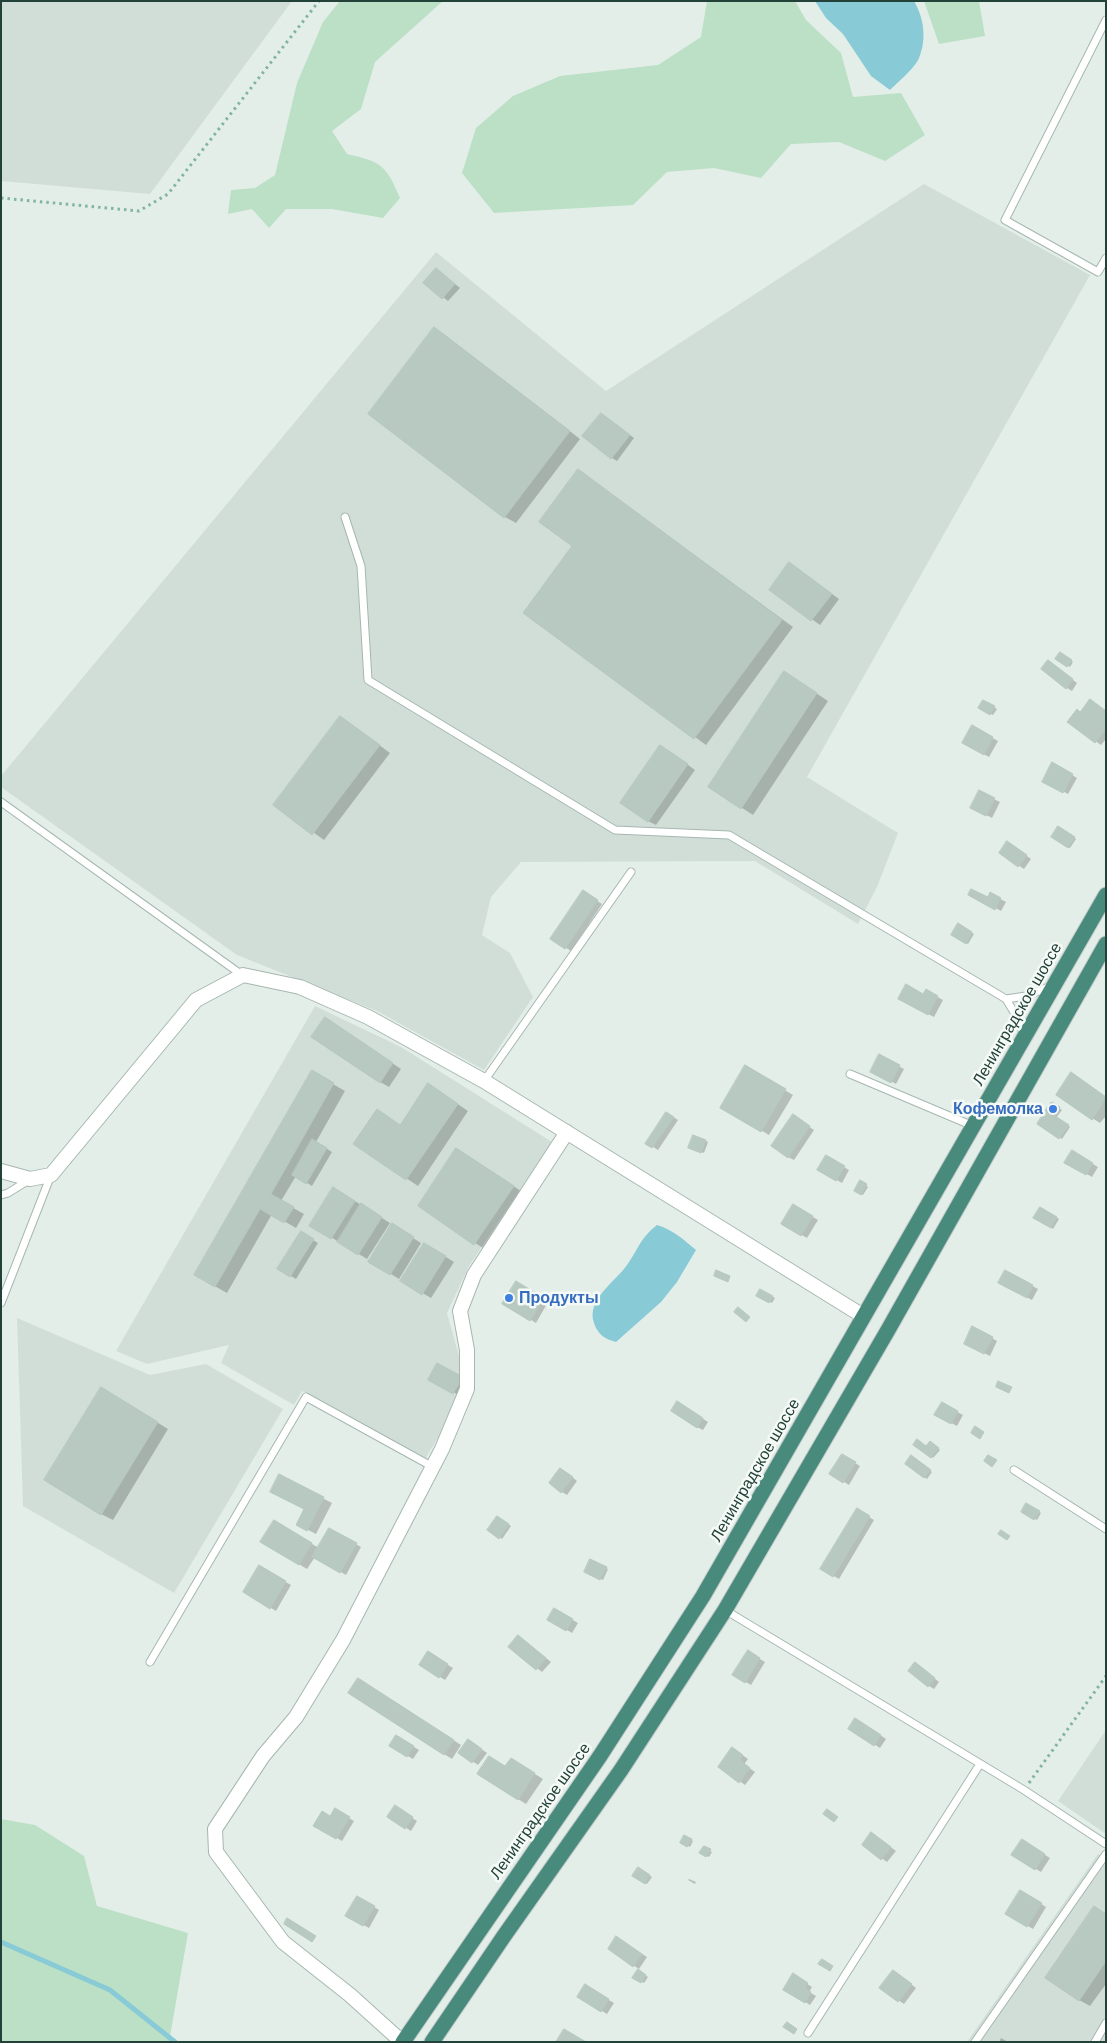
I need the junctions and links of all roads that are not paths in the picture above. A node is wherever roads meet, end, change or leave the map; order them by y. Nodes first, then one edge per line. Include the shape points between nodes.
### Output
1 (1106, 20) edge
2 (1106, 258) edge
3 (345, 517) dead end
4 (1, 802) edge
5 (632, 872) dead end
6 (1106, 895) edge
7 (1106, 944) edge
8 (243, 975) junction
9 (1055, 984) junction
10 (1006, 999) junction
11 (1024, 1037) junction
12 (850, 1074) dead end
13 (484, 1081) junction
14 (972, 1126) junction
15 (567, 1132) junction
16 (1, 1171) edge
17 (51, 1175) junction
18 (30, 1179) junction
19 (1, 1195) edge
20 (1, 1302) edge
21 (863, 1316) junction
22 (433, 1468) junction
23 (1014, 1470) dead end
24 (1106, 1529) edge
25 (725, 1610) junction
26 (150, 1662) dead end
27 (980, 1764) junction
28 (1106, 1844) edge
29 (1106, 1854) edge
30 (1106, 2023) edge
31 (808, 2033) dead end
32 (402, 2042) edge
33 (432, 2042) edge
34 (975, 2042) edge
35 (1095, 2042) edge

1 - 2 lane via 1006,220 1098,272
3 - 10 lane via 361,566 368,680 616,830 729,835
4 - 8 lane
5 - 13 lane
6 - 9 highway, Ленинградское шоссе
7 - 25 highway
8 - 13 street via 300,986 368,1016
8 - 17 street via 196,1000
9 - 10 lane via 1026,996
9 - 11 highway, Ленинградское шоссе
10 - 11 lane via 1021,1024
11 - 14 highway, Ленинградское шоссе
12 - 14 lane
13 - 15 street
14 - 21 highway, Ленинградское шоссе
15 - 21 street
15 - 22 street via 474,1275 460,1311 467,1350 467,1389
16 - 18 street
17 - 18 street
17 - 20 lane
18 - 19 lane
21 - 32 highway, Ленинградское шоссе via 704,1596 600,1756
22 - 26 lane via 306,1397
22 - 32 street via 343,1640 296,1717 263,1756 215,1830 216,1852 283,1942 350,1995
23 - 24 lane
25 - 27 lane
25 - 33 highway via 621,1770
27 - 28 lane
27 - 31 lane
29 - 34 lane
30 - 35 lane

